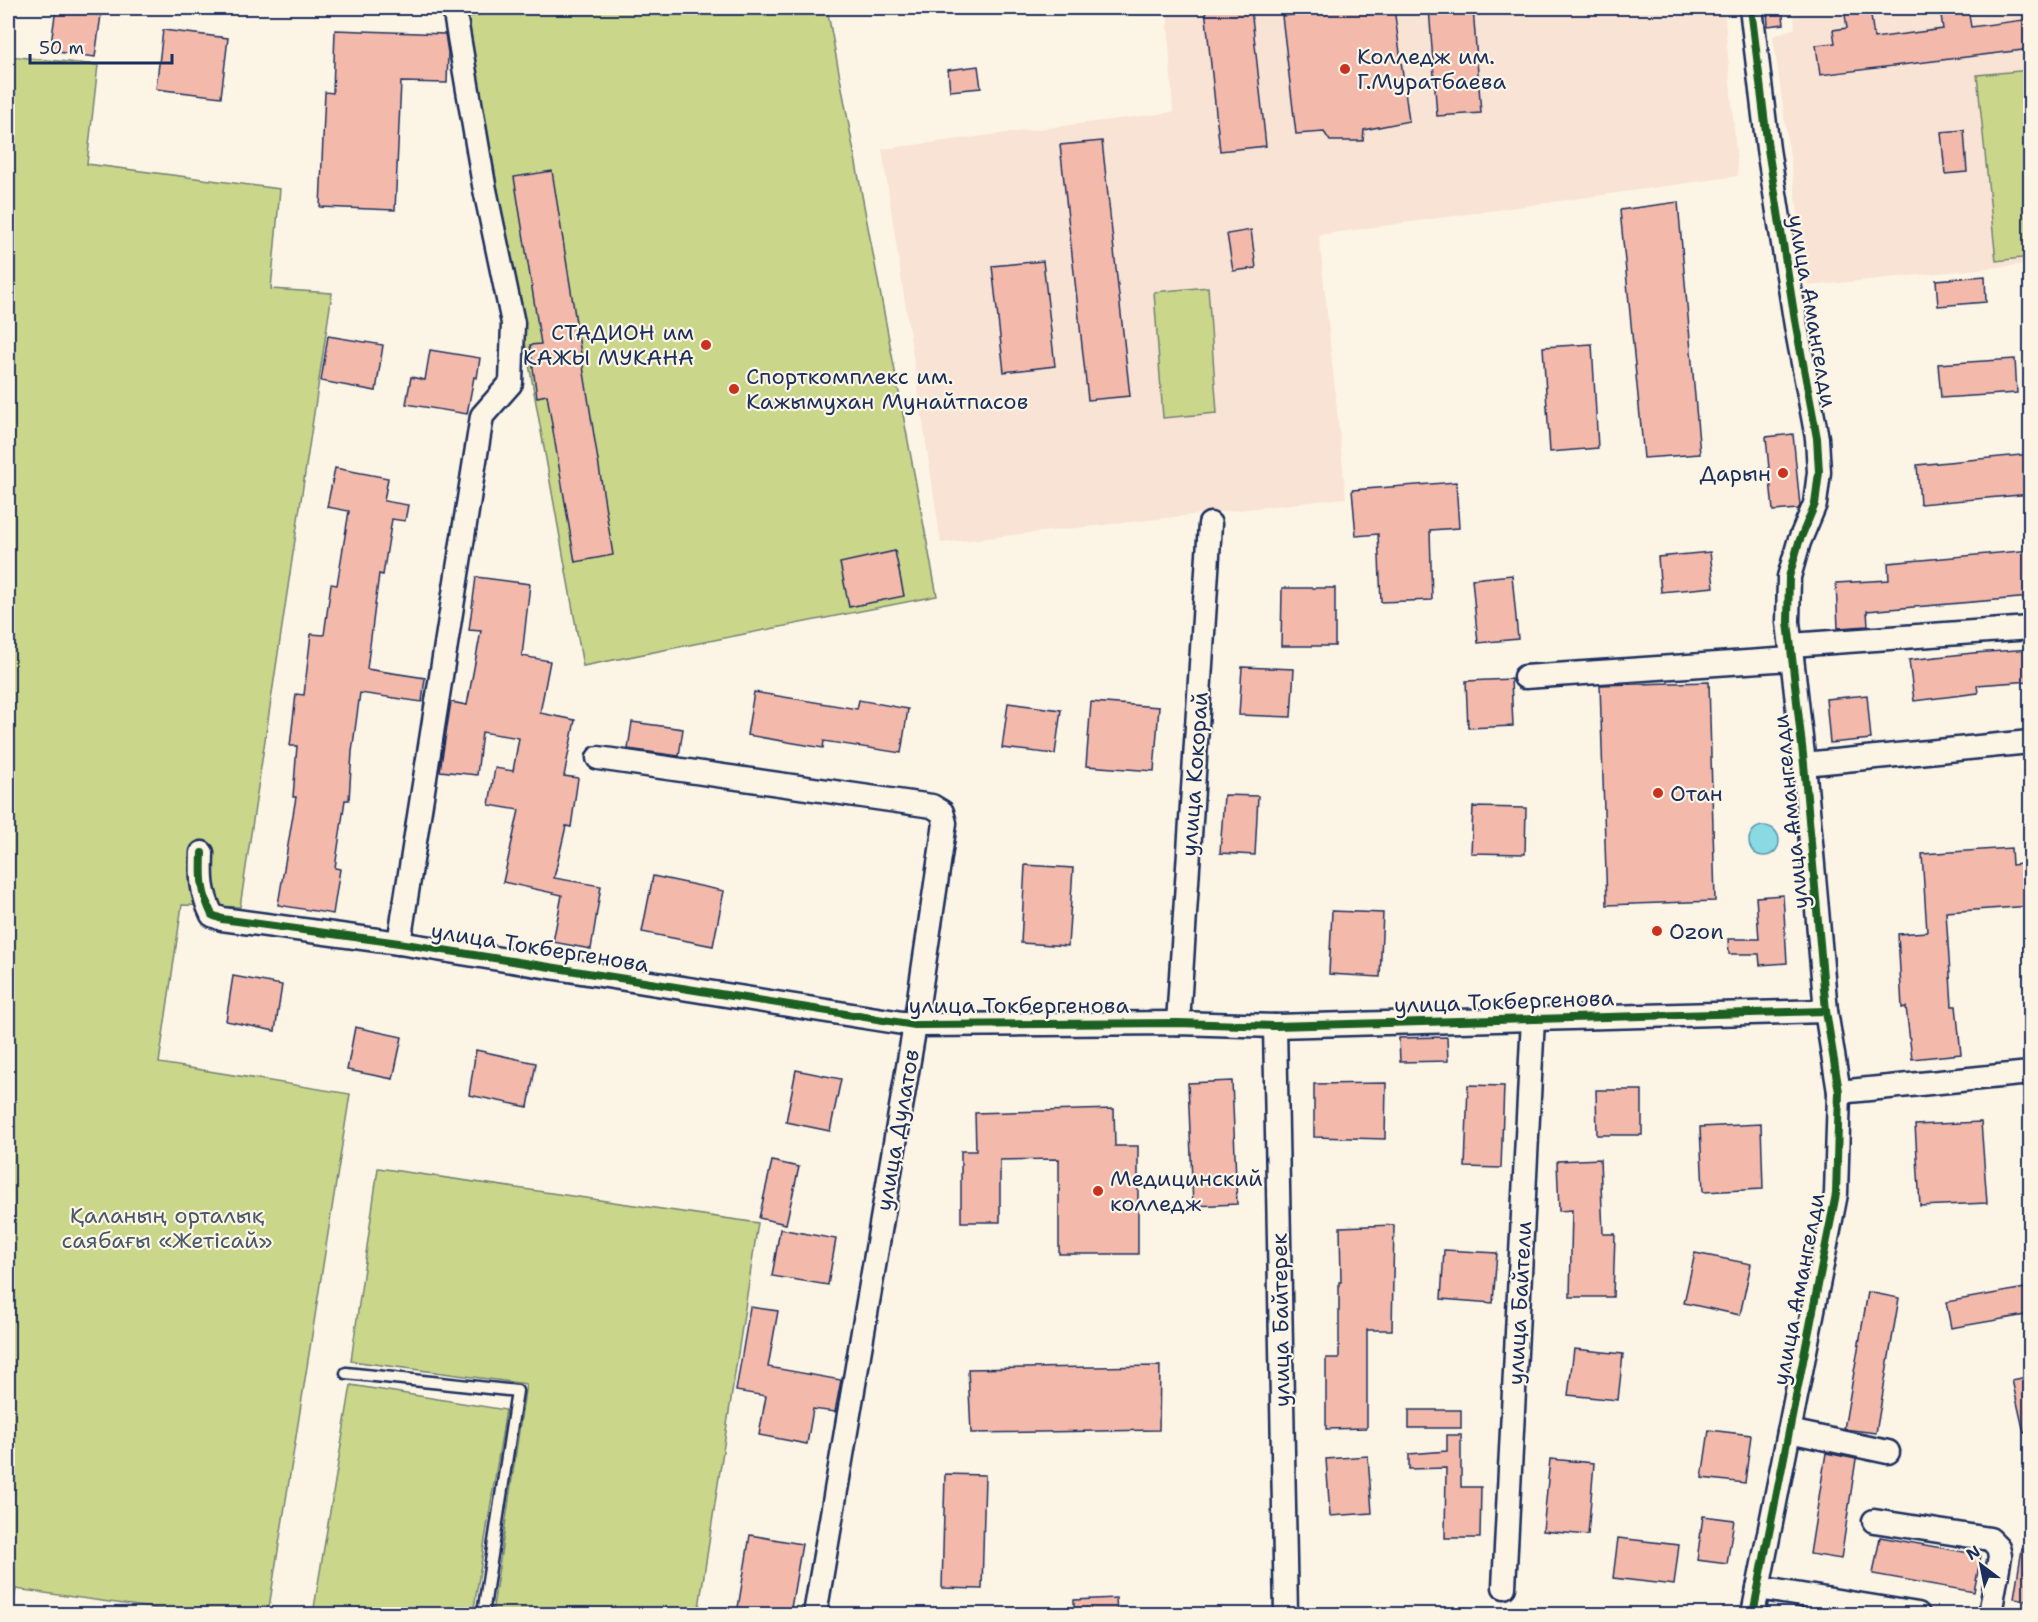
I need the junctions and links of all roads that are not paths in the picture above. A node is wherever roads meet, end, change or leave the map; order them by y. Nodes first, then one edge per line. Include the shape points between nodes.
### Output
1 (454, 8) edge
2 (1752, 8) edge
3 (1210, 524) dead end
4 (2031, 628) edge
5 (1791, 652) junction
6 (1525, 678) dead end
7 (2031, 742) edge
8 (598, 758) dead end
9 (1804, 764) junction
10 (202, 853) dead end
11 (399, 943) junction
12 (1826, 1011) junction
13 (1533, 1018) junction
14 (1178, 1023) junction
15 (915, 1025) junction
16 (1275, 1026) junction
17 (2031, 1073) edge
18 (1839, 1092) junction
19 (346, 1373) dead end
20 (1789, 1431) junction
21 (1888, 1452) dead end
22 (1874, 1521) dead end
23 (1504, 1587) dead end
24 (1758, 1588) junction
25 (483, 1614) edge
26 (815, 1614) edge
27 (1286, 1614) edge
28 (1753, 1614) edge
29 (1918, 1614) edge
30 (1990, 1614) edge

1 - 11 street via 484,185 513,322 512,383 482,416
2 - 5 street, улица Амангелди via 1768,149 1820,472 1815,504 1789,577
3 - 14 street, улица Кокорай
4 - 5 street
5 - 6 street
5 - 9 street, улица Амангелди
7 - 9 street
8 - 15 street, улица Дулатов via 932,806 942,812 945,823
9 - 12 street, улица Амангелди
10 - 11 street, улица Токбергенова via 201,884 212,915
11 - 15 street, улица Токбергенова
12 - 13 street, улица Токбергенова
12 - 18 street, улица Амангелди
13 - 16 street, улица Токбергенова
13 - 23 street, улица Байтели
14 - 15 street, улица Токбергенова
14 - 16 street, улица Токбергенова
15 - 26 street, улица Дулатов
16 - 27 street, улица Байтерек
17 - 18 street
18 - 20 street, улица Амангелди via 1836,1194
19 - 25 lane via 517,1391
20 - 21 street
20 - 24 street, улица Амангелди
22 - 30 street via 1990,1539 2000,1556
24 - 28 street, улица Амангелди
24 - 29 street

